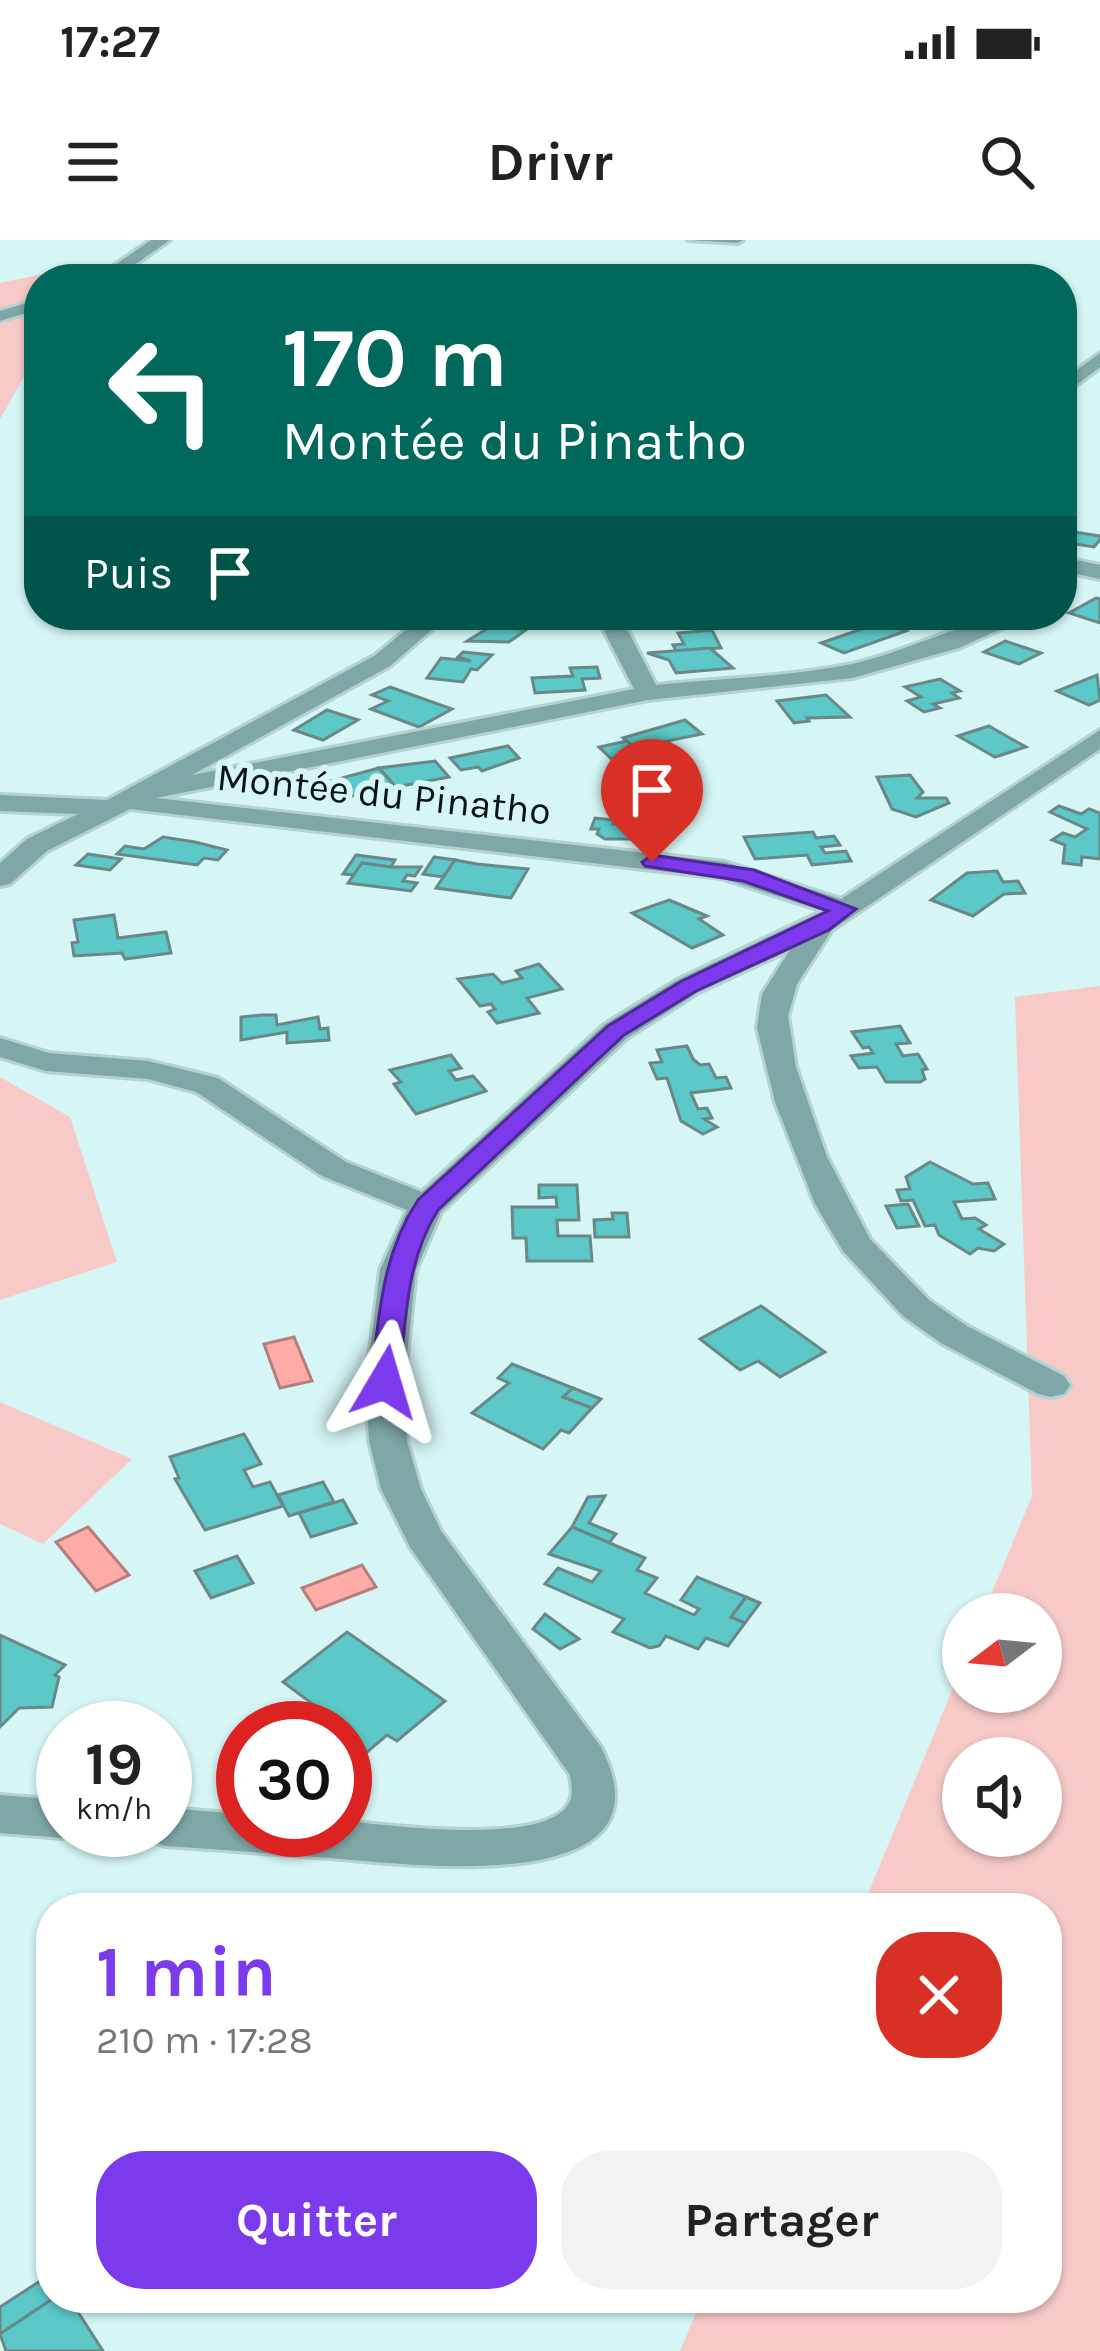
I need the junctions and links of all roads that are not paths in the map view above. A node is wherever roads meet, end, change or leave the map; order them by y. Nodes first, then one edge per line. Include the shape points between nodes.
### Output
1 (162, 240) edge
2 (692, 240) edge
3 (738, 240) edge
4 (126, 264) edge
5 (1100, 358) edge
6 (1077, 377) edge
7 (420, 630) edge
8 (616, 630) edge
9 (983, 630) edge
10 (648, 693) junction
11 (1100, 738) edge
12 (125, 801) junction
13 (0, 803) edge
14 (0, 878) edge
15 (833, 917) junction
16 (0, 1047) edge
17 (428, 1206) junction
18 (1051, 1385) dead end
19 (0, 1814) edge
20 (36, 1817) edge
21 (192, 1829) edge

1 - 4 street
2 - 3 lane
5 - 6 street
7 - 12 street via 382,661
8 - 10 street
9 - 10 street via 852,671
10 - 12 street
11 - 15 street
12 - 13 street
12 - 14 street via 37,845
12 - 15 street, Montée du Pinatho via 724,870
15 - 17 street via 616,1030
15 - 18 street via 774,1004 774,1030 805,1146 833,1208 864,1259 923,1316
16 - 17 street via 46,1062 148,1070 207,1085 334,1169
17 - 21 street via 398,1270 385,1382 397,1473 424,1537 579,1748 595,1798 583,1821 559,1837 477,1850
19 - 20 street

